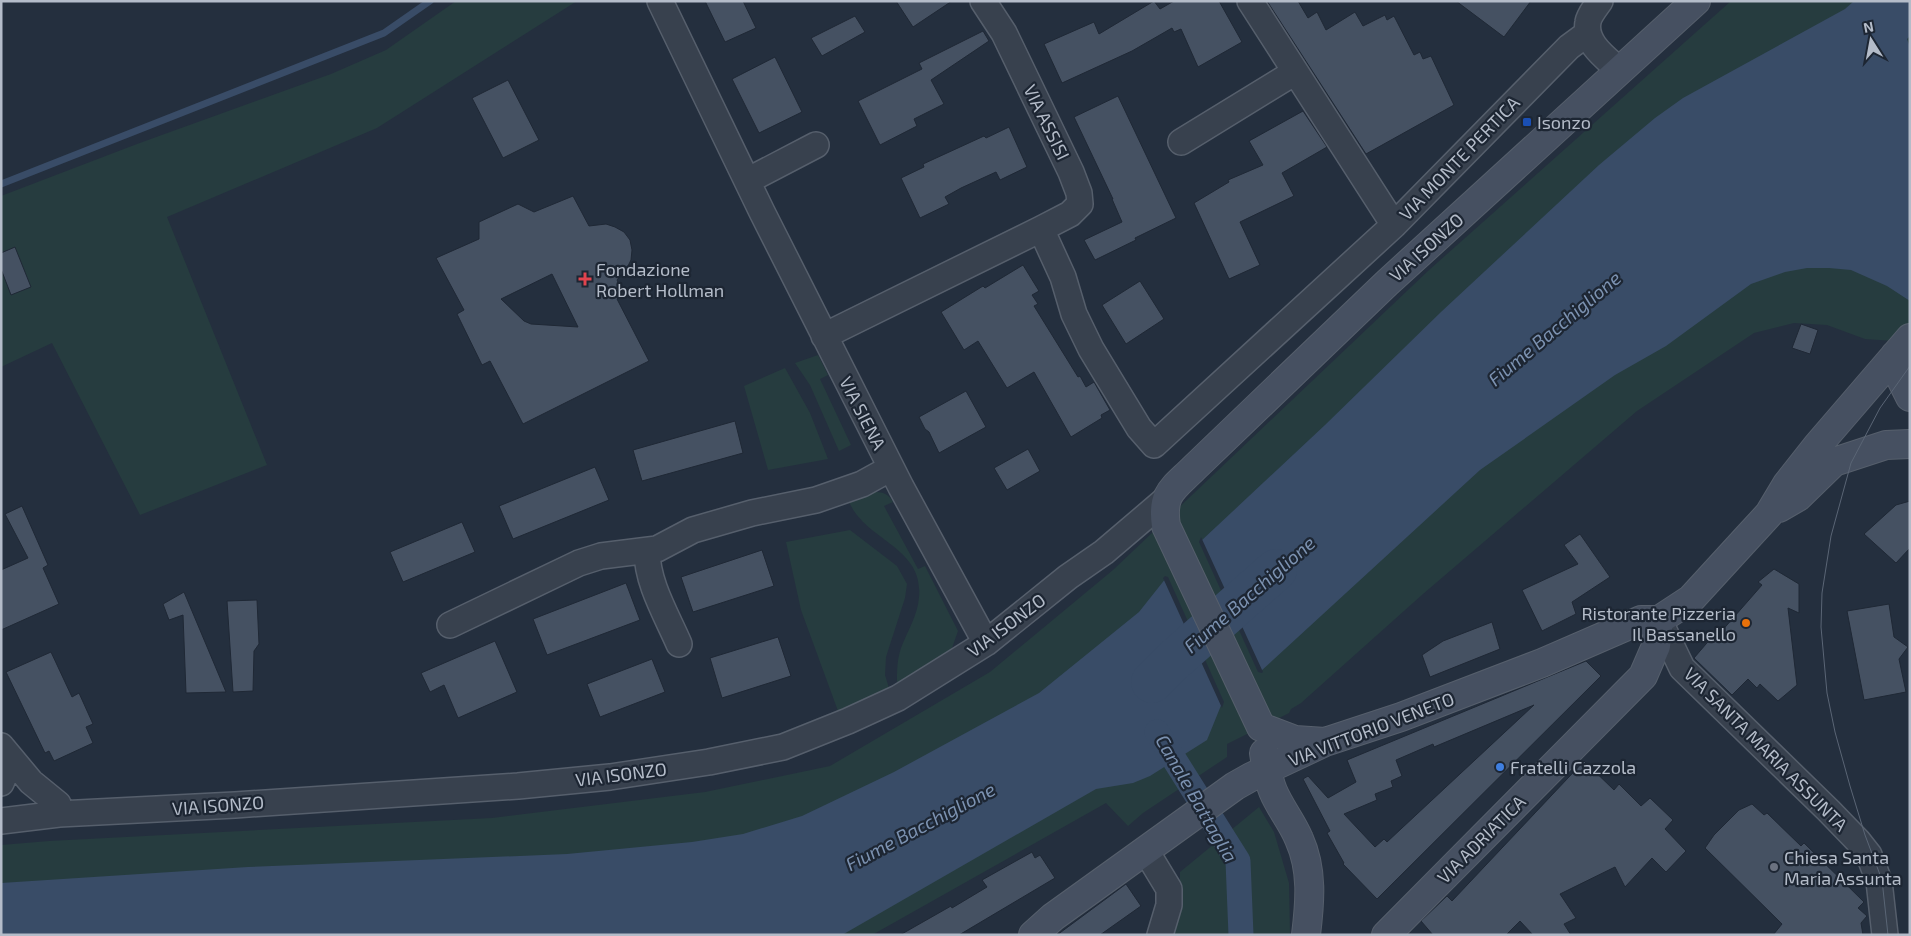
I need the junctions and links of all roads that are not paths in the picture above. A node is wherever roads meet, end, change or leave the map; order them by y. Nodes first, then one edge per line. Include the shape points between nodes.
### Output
1 (660, 1) edge
2 (983, 1) edge
3 (1250, 1) edge
4 (1600, 1) edge
5 (1696, 1) edge
6 (1588, 33) junction
7 (1619, 70) junction
8 (1295, 72) junction
9 (1181, 142) dead end
10 (816, 145) dead end
11 (747, 181) junction
12 (1394, 225) junction
13 (1041, 229) junction
14 (824, 336) junction
15 (1903, 346) edge
16 (1910, 397) edge
17 (1910, 444) edge
18 (891, 468) junction
19 (1769, 514) junction
20 (1167, 517) junction
21 (647, 551) junction
22 (1658, 620) junction
23 (450, 625) dead end
24 (986, 643) junction
25 (679, 644) dead end
26 (1258, 721) junction
27 (1325, 742) junction
28 (2, 747) edge
29 (1267, 770) junction
30 (1, 783) edge
31 (59, 814) junction
32 (1, 821) edge
33 (1154, 845) junction
34 (1033, 935) edge
35 (1160, 935) edge
36 (1306, 935) edge
37 (1386, 935) edge
38 (1885, 935) edge

1 - 11 street, VIA SIENA
2 - 13 street, VIA ASSISI via 1004,33 1080,193 1080,204 1070,214
3 - 8 street, VIA MONTE PERTICA
4 - 6 street via 1588,22
5 - 7 main road, VIA ISONZO
6 - 7 street via 1598,51
6 - 12 street, VIA MONTE PERTICA via 1569,47
7 - 20 main road, VIA ISONZO via 1387,282 1194,468 1171,491
8 - 9 street
8 - 12 street, VIA MONTE PERTICA
10 - 11 street
11 - 14 street, VIA SIENA
12 - 13 street via 1154,445 1139,428 1091,349
13 - 14 street, VIA ASSISI
14 - 18 street, VIA SIENA
15 - 16 main road via 1901,379
15 - 19 main road via 1817,446 1787,484
17 - 19 main road via 1886,445 1834,462 1798,497
18 - 21 street via 840,492 693,530
18 - 24 street, VIA SIENA
19 - 22 main road via 1691,599
20 - 24 street, VIA ISONZO via 1104,552 1068,577
20 - 26 main road
21 - 23 street via 601,556 578,563
21 - 25 street via 647,566 654,587
22 - 27 main road, VIA VITTORIO VENETO via 1640,620 1542,663 1401,718
22 - 37 main road, VIA ADRIATICA via 1656,646 1643,676
22 - 38 street, VIA SANTA MARIA ASSUNTA via 1682,668 1858,841 1879,881
24 - 31 street, VIA ISONZO via 898,698 848,721 783,747 709,762 610,777 518,786
26 - 27 main road via 1295,740
26 - 29 main road
27 - 29 main road, VIA VITTORIO VENETO
28 - 30 street via 4,776
28 - 31 street via 31,782 58,804
29 - 33 main road, VIA VITTORIO VENETO via 1235,786
29 - 36 main road via 1273,791 1304,854 1310,887
31 - 32 street, VIA ISONZO
33 - 34 main road, VIA VITTORIO VENETO
33 - 35 street via 1168,889 1169,905

